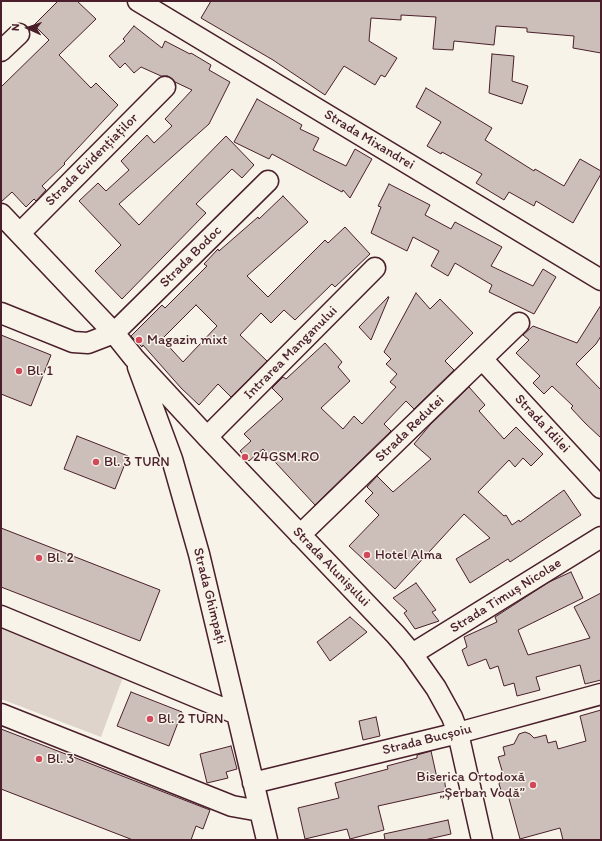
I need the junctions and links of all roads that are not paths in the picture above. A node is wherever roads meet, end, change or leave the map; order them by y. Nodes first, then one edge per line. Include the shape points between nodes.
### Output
1 (138, 1) edge
2 (19, 34) dead end
3 (1, 52) edge
4 (165, 87) dead end
5 (268, 181) dead end
6 (1, 214) edge
7 (20, 233) junction
8 (375, 268) dead end
9 (601, 280) edge
10 (1, 314) edge
11 (520, 324) dead end
12 (114, 333) junction
13 (134, 358) junction
14 (483, 360) junction
15 (207, 436) junction
16 (601, 488) edge
17 (300, 534) junction
18 (601, 537) edge
19 (1, 616) edge
20 (412, 654) junction
21 (601, 694) edge
22 (1, 714) edge
23 (237, 714) junction
24 (458, 732) junction
25 (253, 783) junction
26 (260, 811) junction
27 (267, 840) edge
28 (482, 840) edge

1 - 9 street, Strada Mixandrei
2 - 3 street
4 - 7 street, Strada Evidențiaților
5 - 12 street, Strada Bodoc
6 - 7 street, Strada Alunișului
7 - 12 street, Strada Alunișului
8 - 15 street, Intrarea Manganului
10 - 12 street via 73,342 88,343
11 - 14 street, Strada Redutei
12 - 13 street, Strada Alunișului
13 - 15 street, Strada Alunișului
13 - 23 street, Strada Ghimpați via 172,459 187,509
14 - 16 street, Strada Idilei
14 - 17 street, Strada Redutei
15 - 17 street, Strada Alunișului
17 - 20 street, Strada Alunișului
18 - 20 street, Strada Timuș Nicolae
19 - 23 street
20 - 24 street, Strada Alunișului via 445,704
21 - 24 street, Strada Bucșoiu
22 - 26 street via 232,806
23 - 25 street, Strada Ghimpați
24 - 25 street, Strada Bucșoiu
24 - 28 street, Strada Alunișului
25 - 26 street, Strada Ghimpați
26 - 27 street, Strada Ghimpați

